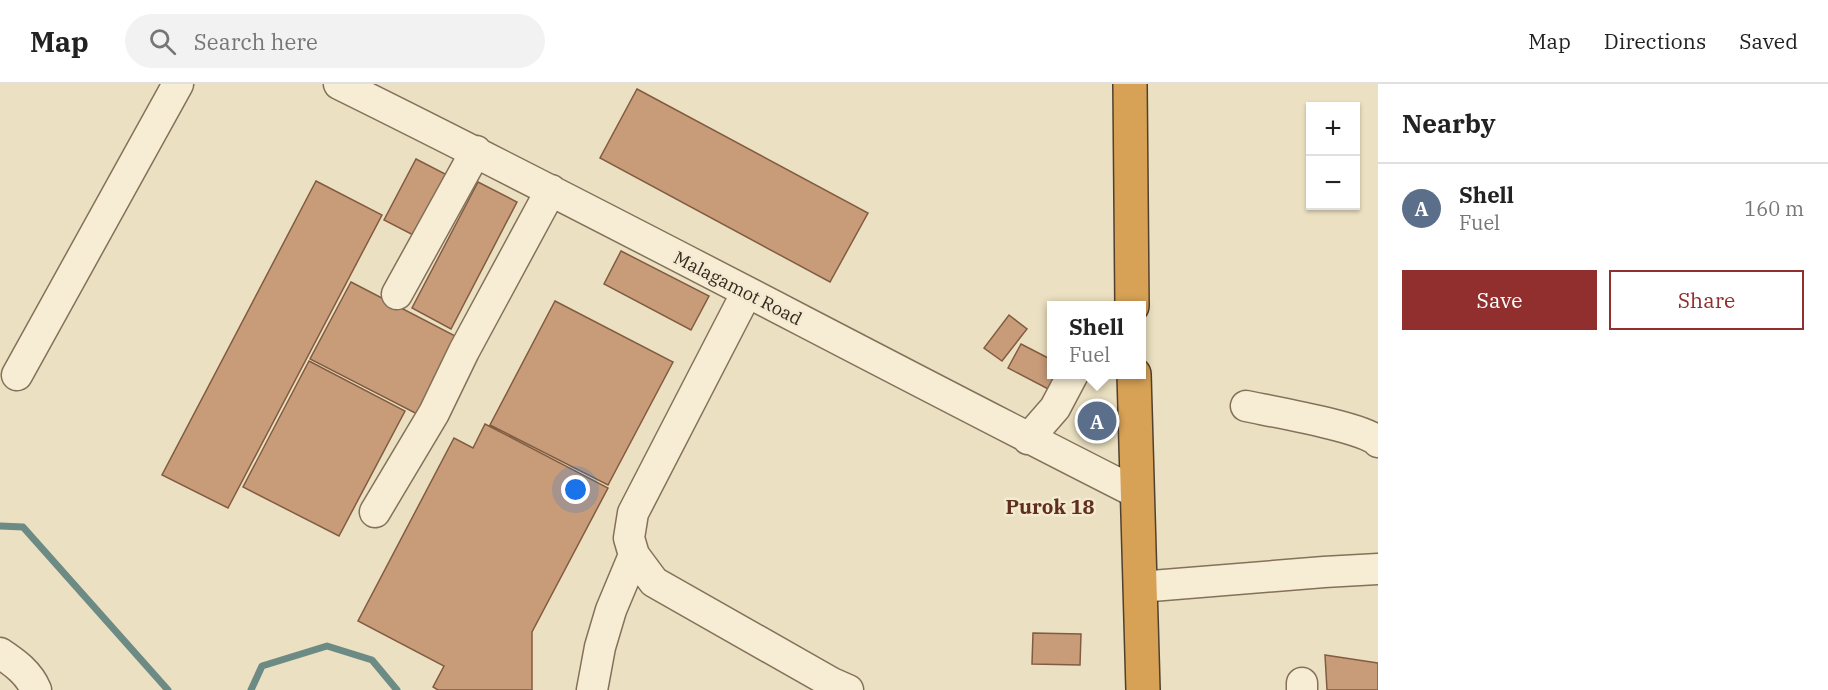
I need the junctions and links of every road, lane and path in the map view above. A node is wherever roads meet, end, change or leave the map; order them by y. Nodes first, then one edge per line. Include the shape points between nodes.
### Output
1 (178, 84) edge
2 (339, 84) edge
3 (1130, 84) edge
4 (476, 152) junction
5 (550, 190) junction
6 (747, 292) junction
7 (397, 294) dead end
8 (1132, 301) edge
9 (17, 375) dead end
10 (1071, 379) edge
11 (1134, 379) edge
12 (1246, 406) dead end
13 (1028, 438) junction
14 (1378, 442) edge
15 (1137, 493) junction
16 (375, 512) dead end
17 (634, 555) junction
18 (1378, 569) edge
19 (1139, 587) junction
20 (0, 653) edge
21 (36, 690) edge
22 (592, 690) edge
23 (848, 690) edge
24 (1143, 690) edge

1 - 9 street
2 - 4 street, Malagamot Road
3 - 8 highway
4 - 5 street, Malagamot Road
4 - 7 street
5 - 6 street, Malagamot Road
5 - 16 street via 447,389
6 - 13 street, Malagamot Road
6 - 17 street via 633,513 628,538
10 - 13 street via 1055,408
11 - 15 highway
12 - 14 street via 1354,430 1375,437
13 - 15 street, Malagamot Road
15 - 19 highway
17 - 22 street via 608,619
17 - 23 street via 654,582
18 - 19 street
19 - 24 highway
20 - 21 street via 29,675

